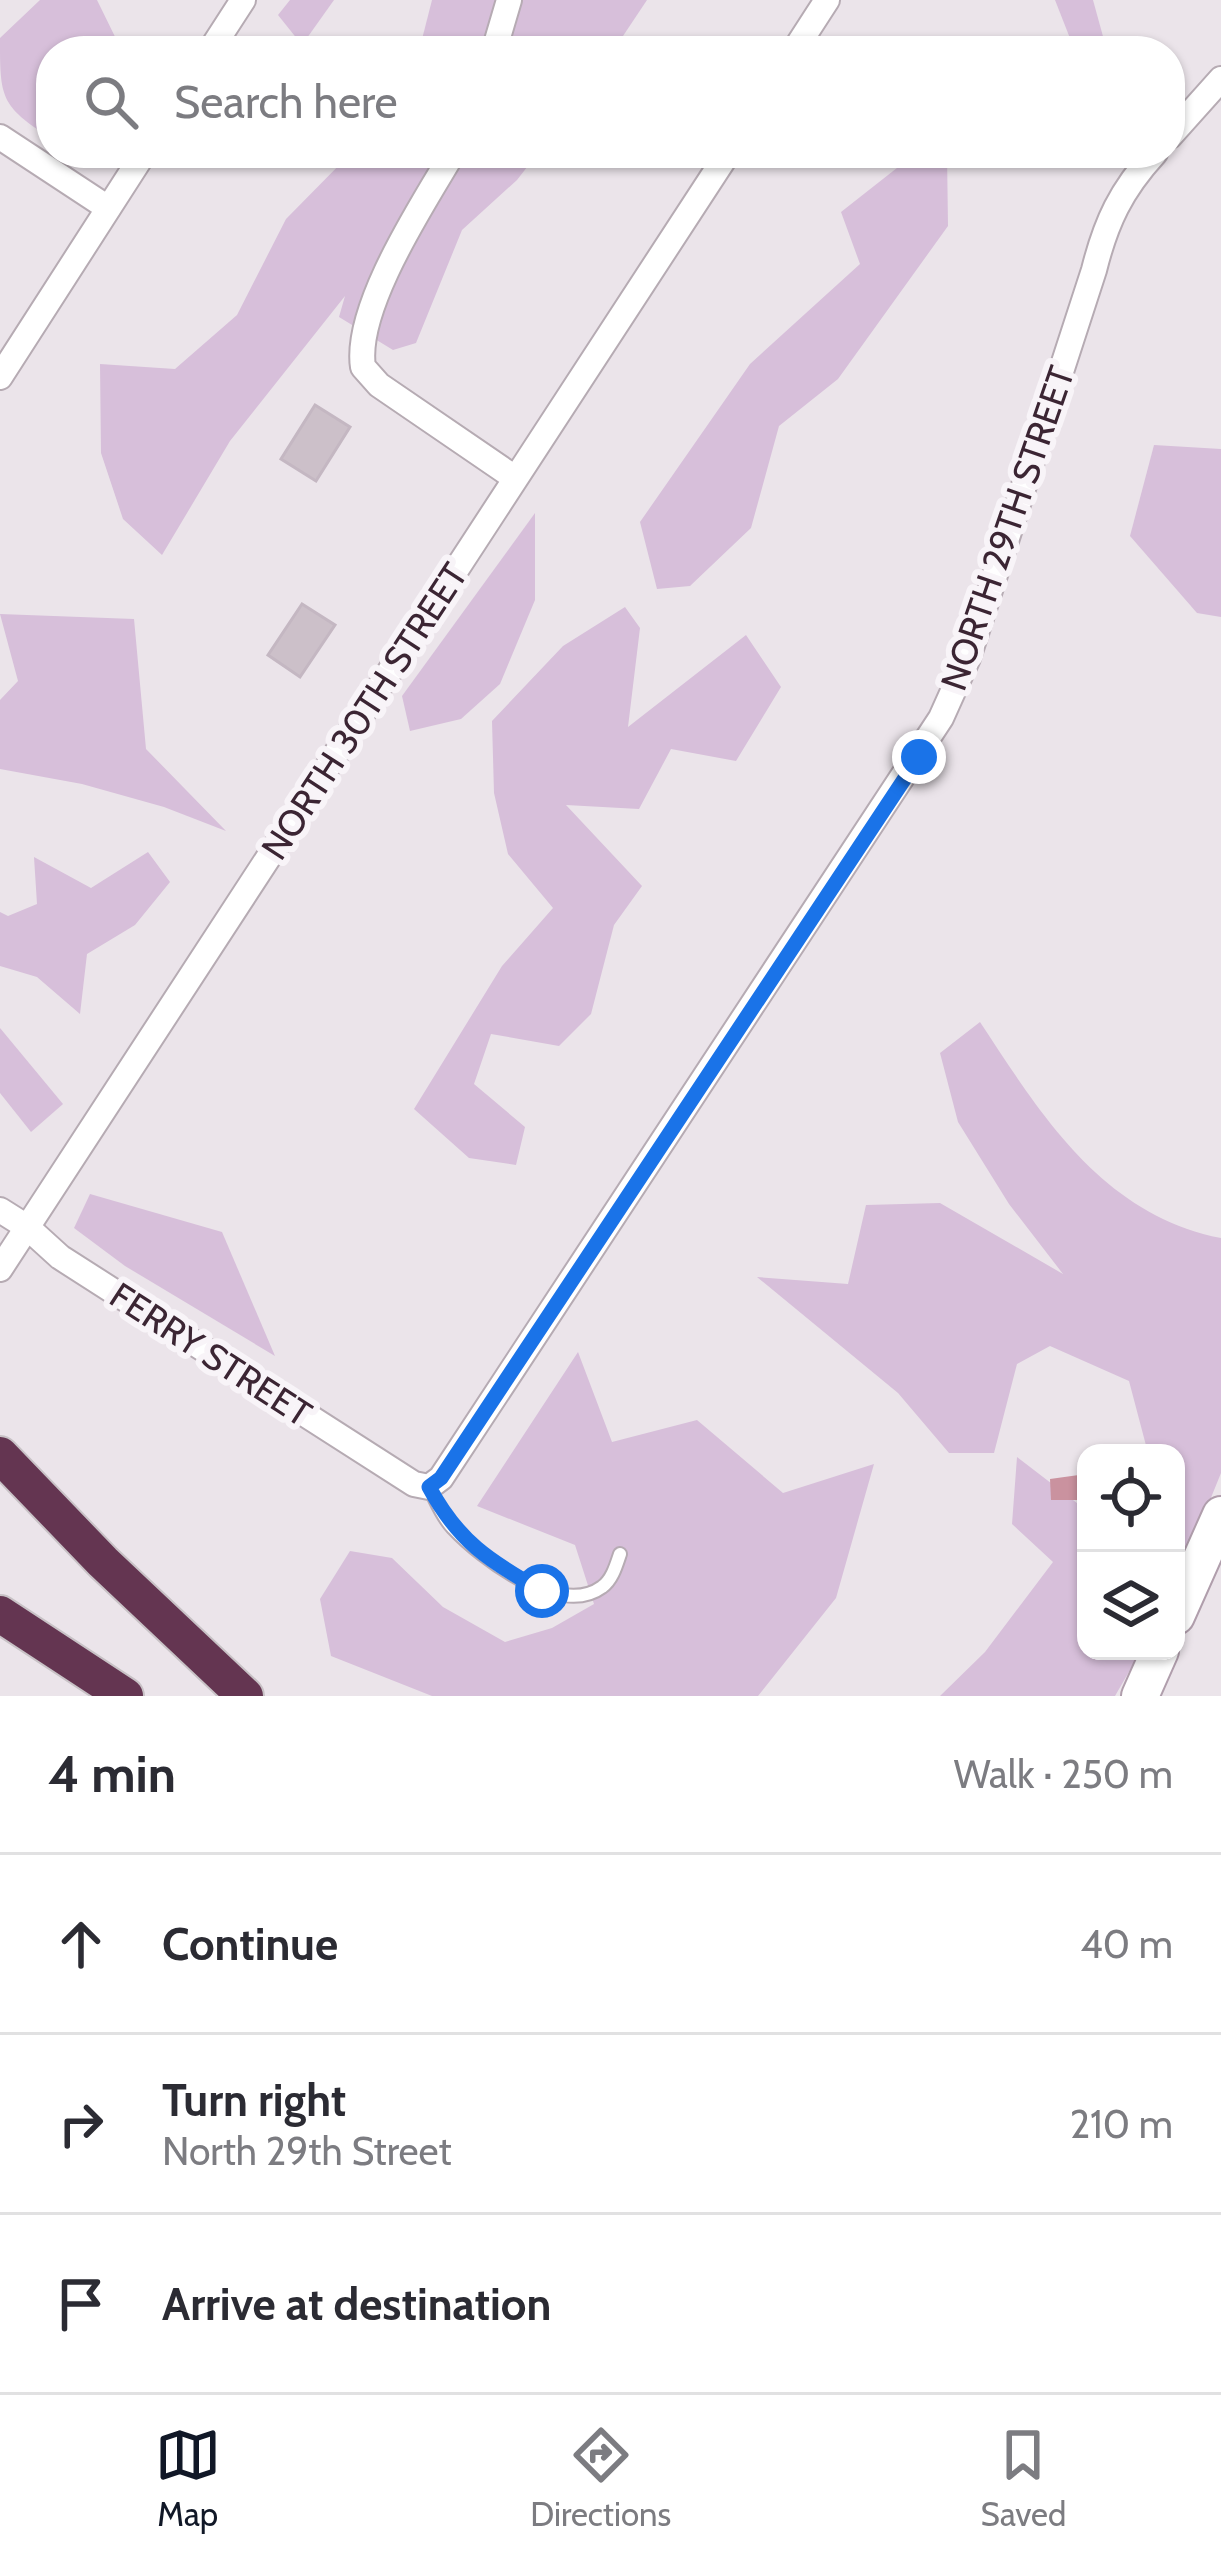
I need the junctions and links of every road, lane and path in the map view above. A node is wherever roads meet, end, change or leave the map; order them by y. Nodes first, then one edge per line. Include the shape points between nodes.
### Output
1 (243, 0) edge
2 (508, 0) edge
3 (827, 0) edge
4 (220, 36) edge
5 (498, 36) edge
6 (804, 36) edge
7 (1221, 80) edge
8 (1185, 120) edge
9 (0, 137) edge
10 (36, 161) edge
11 (47, 168) edge
12 (134, 168) edge
13 (444, 168) edge
14 (718, 168) edge
15 (1142, 168) edge
16 (108, 208) junction
17 (0, 377) edge
18 (515, 478) junction
19 (0, 1210) edge
20 (27, 1227) junction
21 (0, 1269) edge
22 (0, 1456) edge
23 (429, 1487) junction
24 (1221, 1515) edge
25 (620, 1554) dead end
26 (1185, 1596) edge
27 (0, 1614) edge
28 (1156, 1660) edge
29 (125, 1696) edge
30 (245, 1696) edge
31 (1140, 1696) edge

1 - 4 street
2 - 5 street
3 - 6 street
7 - 8 street
9 - 10 street
11 - 16 street
12 - 16 street
13 - 18 street via 371,307 363,367
14 - 18 street, NORTH 30TH STREET
15 - 23 street, NORTH 29TH STREET via 1105,227 978,628 941,718 644,1176
16 - 17 street
18 - 20 street, NORTH 30TH STREET
19 - 20 street, FERRY STREET
20 - 21 street, NORTH 30TH STREET
20 - 23 street, FERRY STREET via 80,1269
22 - 30 highway
23 - 25 lane via 449,1526 542,1591 589,1594 605,1586
24 - 26 street
27 - 29 highway
28 - 31 street

